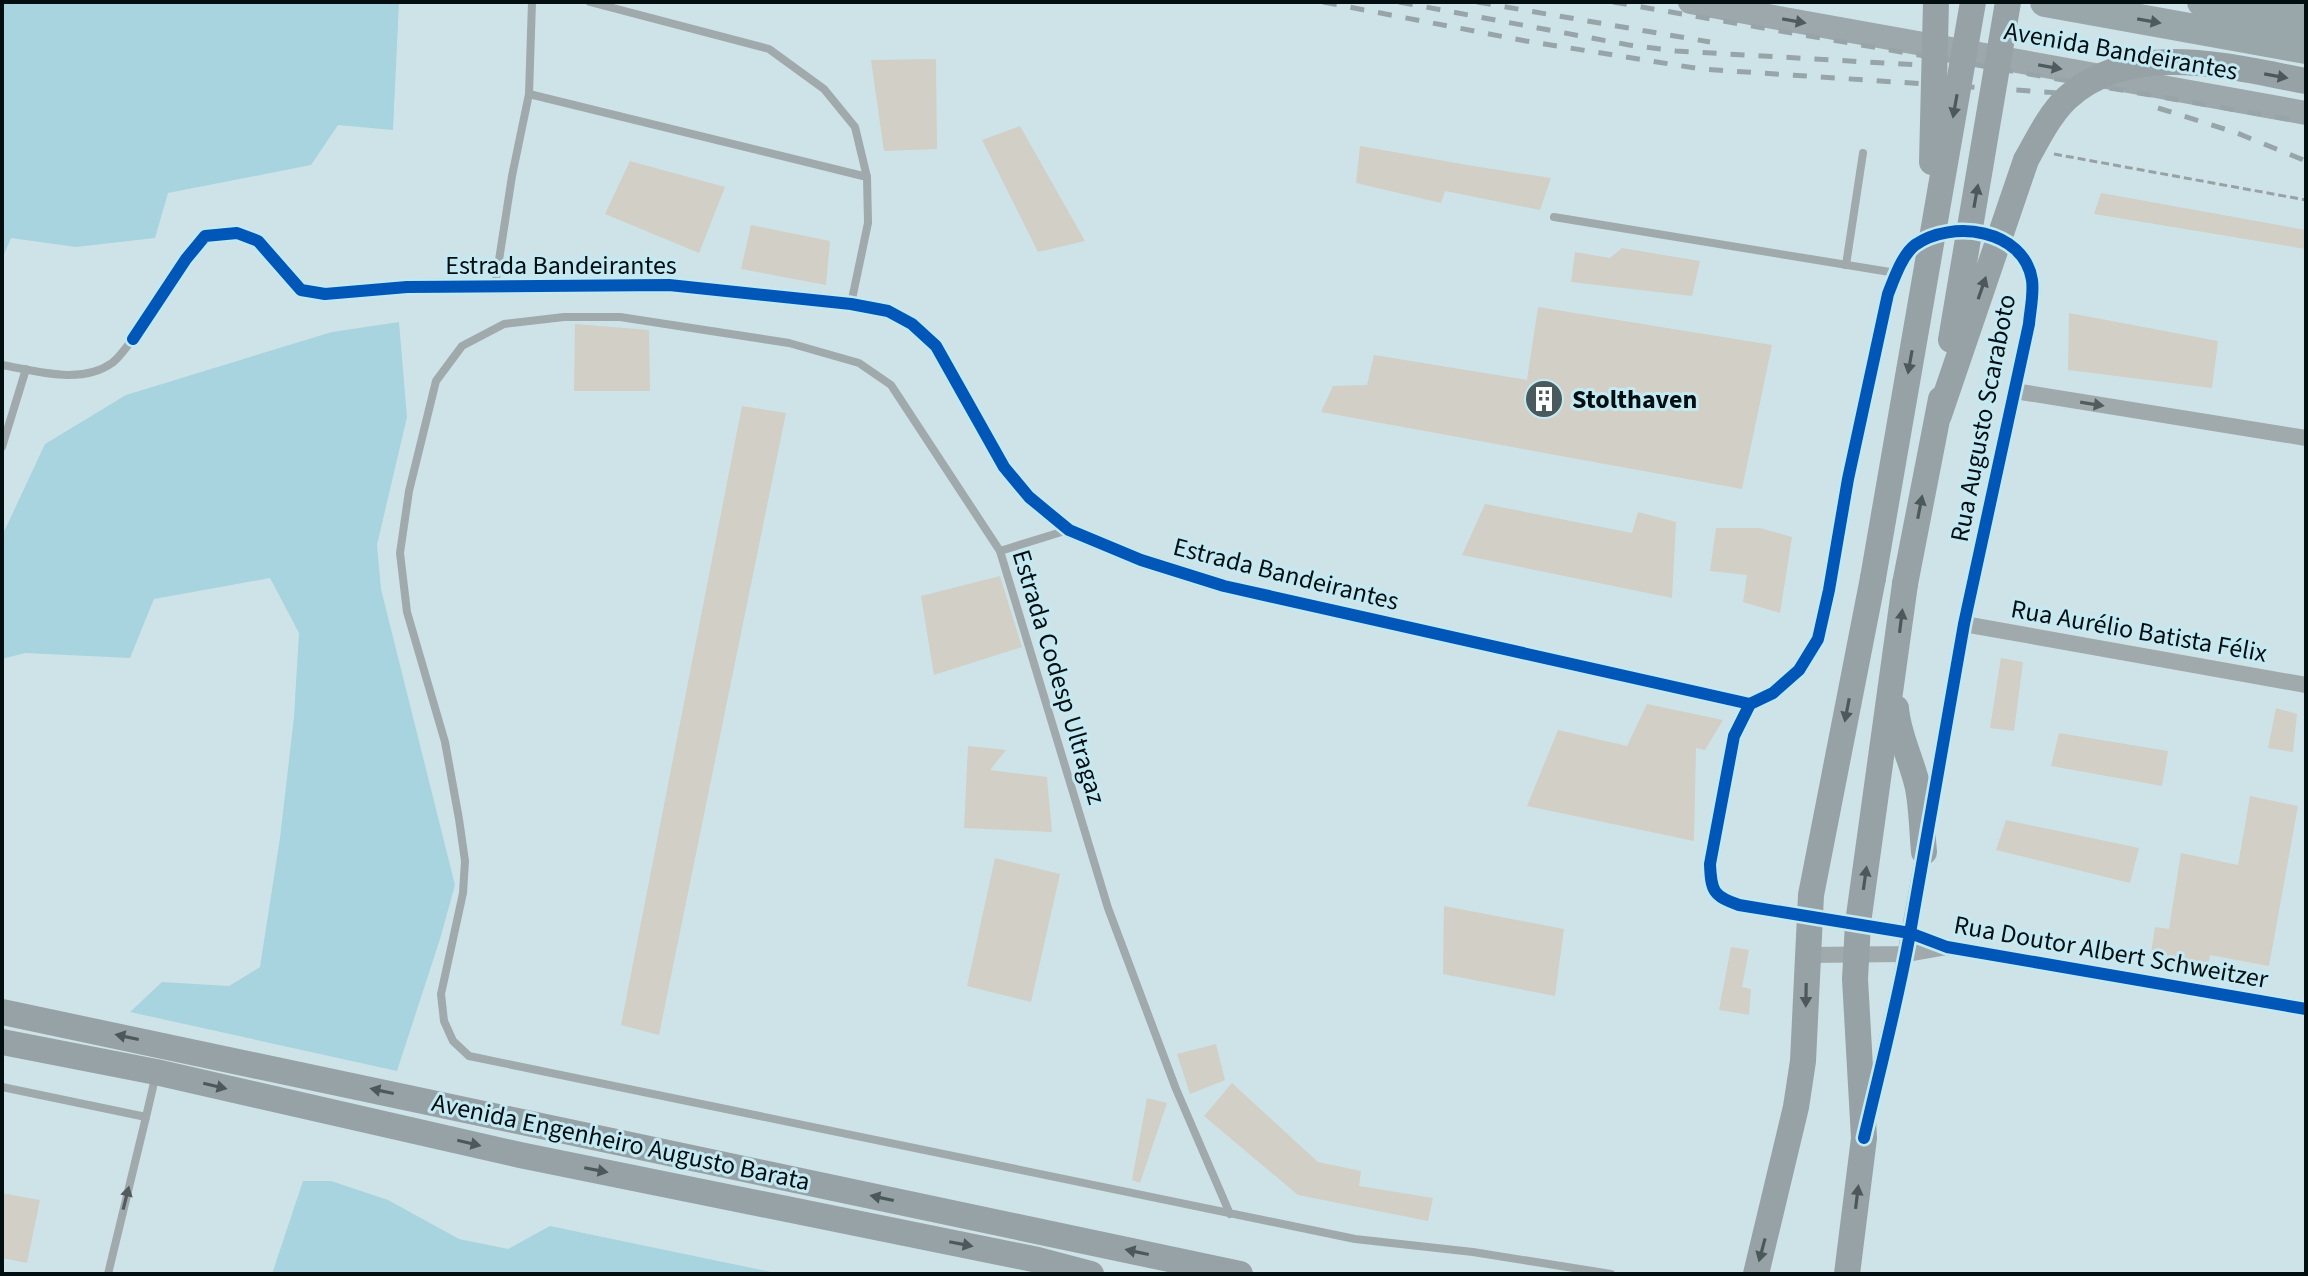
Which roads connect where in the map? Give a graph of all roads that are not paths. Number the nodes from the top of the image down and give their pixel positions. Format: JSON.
{"nodes":[{"id":1,"x":532,"y":2,"type":"edge"},
{"id":2,"x":590,"y":2,"type":"edge"},
{"id":3,"x":1690,"y":2,"type":"edge"},
{"id":4,"x":1936,"y":2,"type":"edge"},
{"id":5,"x":1973,"y":2,"type":"edge"},
{"id":6,"x":2008,"y":2,"type":"edge"},
{"id":7,"x":2045,"y":2,"type":"edge"},
{"id":8,"x":2202,"y":2,"type":"edge"},
{"id":9,"x":2306,"y":20,"type":"edge"},
{"id":10,"x":2306,"y":49,"type":"edge"},
{"id":11,"x":2306,"y":81,"type":"edge"},
{"id":12,"x":529,"y":94,"type":"junction"},
{"id":13,"x":2306,"y":113,"type":"edge"},
{"id":14,"x":1863,"y":153,"type":"dead end"},
{"id":15,"x":867,"y":177,"type":"junction"},
{"id":16,"x":1554,"y":217,"type":"dead end"},
{"id":17,"x":1929,"y":249,"type":"junction"},
{"id":18,"x":1846,"y":265,"type":"junction"},
{"id":19,"x":1896,"y":273,"type":"junction"},
{"id":20,"x":495,"y":286,"type":"junction"},
{"id":21,"x":851,"y":304,"type":"junction"},
{"id":22,"x":133,"y":339,"type":"joint"},
{"id":23,"x":2,"y":365,"type":"edge"},
{"id":24,"x":26,"y":369,"type":"junction"},
{"id":25,"x":2015,"y":391,"type":"junction"},
{"id":26,"x":1939,"y":415,"type":"junction"},
{"id":27,"x":2306,"y":438,"type":"edge"},
{"id":28,"x":2,"y":447,"type":"edge"},
{"id":29,"x":1069,"y":530,"type":"junction"},
{"id":30,"x":1000,"y":551,"type":"junction"},
{"id":31,"x":1964,"y":624,"type":"junction"},
{"id":32,"x":1893,"y":678,"type":"junction"},
{"id":33,"x":2306,"y":685,"type":"edge"},
{"id":34,"x":1750,"y":704,"type":"junction"},
{"id":35,"x":1924,"y":852,"type":"junction"},
{"id":36,"x":1808,"y":917,"type":"junction"},
{"id":37,"x":1858,"y":923,"type":"junction"},
{"id":38,"x":1910,"y":933,"type":"junction"},
{"id":39,"x":1947,"y":947,"type":"junction"},
{"id":40,"x":1906,"y":954,"type":"junction"},
{"id":41,"x":1807,"y":955,"type":"junction"},
{"id":42,"x":1856,"y":956,"type":"junction"},
{"id":43,"x":2306,"y":1009,"type":"edge"},
{"id":44,"x":2,"y":1012,"type":"edge"},
{"id":45,"x":2,"y":1042,"type":"edge"},
{"id":46,"x":156,"y":1072,"type":"junction"},
{"id":47,"x":2,"y":1087,"type":"edge"},
{"id":48,"x":146,"y":1117,"type":"junction"},
{"id":49,"x":1864,"y":1138,"type":"junction"},
{"id":50,"x":1230,"y":1214,"type":"junction"},
{"id":51,"x":108,"y":1274,"type":"edge"},
{"id":52,"x":1091,"y":1274,"type":"edge"},
{"id":53,"x":1240,"y":1274,"type":"edge"},
{"id":54,"x":1611,"y":1274,"type":"edge"},
{"id":55,"x":1756,"y":1274,"type":"edge"},
{"id":56,"x":1847,"y":1274,"type":"edge"}],
"edges":[{"from":1,"to":12,"type":"lane"},
{"from":2,"to":15,"type":"lane"},
{"from":3,"to":13,"type":"main road","name":"Avenida Bandeirantes","one_way":true},
{"from":4,"to":17,"type":"main road","bridge":true},
{"from":5,"to":17,"type":"main road","one_way":true,"bridge":true},
{"from":26,"to":6,"type":"main road","one_way":true,"bridge":true},
{"from":7,"to":10,"type":"highway","one_way":true},
{"from":8,"to":9,"type":"highway"},
{"from":26,"to":11,"type":"main road","one_way":true,"bridge":true},
{"from":12,"to":15,"type":"lane"},
{"from":12,"to":20,"type":"lane"},
{"from":14,"to":18,"type":"lane"},
{"from":15,"to":21,"type":"lane"},
{"from":16,"to":18,"type":"lane"},
{"from":17,"to":36,"type":"main road","one_way":true,"bridge":true},
{"from":18,"to":19,"type":"lane"},
{"from":19,"to":25,"type":"street","name":"Rua Augusto Scaraboto"},
{"from":19,"to":34,"type":"street","name":"Rua Augusto Scaraboto"},
{"from":20,"to":21,"type":"street","name":"Estrada Bandeirantes"},
{"from":20,"to":22,"type":"street","name":"Estrada Bandeirantes"},
{"from":21,"to":29,"type":"street","name":"Estrada Bandeirantes"},
{"from":22,"to":24,"type":"lane"},
{"from":23,"to":24,"type":"lane"},
{"from":24,"to":28,"type":"lane"},
{"from":25,"to":27,"type":"street","one_way":true},
{"from":25,"to":31,"type":"street","name":"Rua Augusto Scaraboto"},
{"from":32,"to":26,"type":"main road","name":"Rua Augusto Scaraboto","one_way":true,"bridge":true},
{"from":29,"to":30,"type":"lane"},
{"from":29,"to":34,"type":"street","name":"Estrada Bandeirantes"},
{"from":30,"to":50,"type":"lane","name":"Estrada Codesp Ultragaz"},
{"from":30,"to":50,"type":"lane","name":"Estrada Codesp Ultragaz"},
{"from":31,"to":33,"type":"street","name":"Rua Aurélio Batista Félix"},
{"from":31,"to":35,"type":"street","name":"Rua Augusto Scaraboto"},
{"from":32,"to":35,"type":"main road"},
{"from":37,"to":32,"type":"main road","name":"Rua Augusto Scaraboto","one_way":true},
{"from":34,"to":36,"type":"street","name":"Rua Doutor Albert Schweitzer"},
{"from":35,"to":38,"type":"street","name":"Rua Augusto Scaraboto"},
{"from":36,"to":37,"type":"street","name":"Rua Doutor Albert Schweitzer"},
{"from":36,"to":41,"type":"main road"},
{"from":37,"to":38,"type":"street","name":"Rua Doutor Albert Schweitzer"},
{"from":37,"to":42,"type":"main road","name":"Rua Augusto Scaraboto"},
{"from":38,"to":39,"type":"street","name":"Rua Doutor Albert Schweitzer"},
{"from":38,"to":40,"type":"street","name":"Rua Augusto Scaraboto"},
{"from":39,"to":40,"type":"street","name":"Rua Doutor Albert Schweitzer"},
{"from":39,"to":43,"type":"street","name":"Rua Doutor Albert Schweitzer"},
{"from":40,"to":42,"type":"street","name":"Rua Doutor Albert Schweitzer"},
{"from":40,"to":49,"type":"street","name":"Rua Augusto Scaraboto"},
{"from":41,"to":42,"type":"street","name":"Rua Doutor Albert Schweitzer"},
{"from":41,"to":55,"type":"main road","one_way":true},
{"from":42,"to":49,"type":"main road","name":"Rua Augusto Scaraboto"},
{"from":53,"to":44,"type":"main road","name":"Avenida Engenheiro Augusto Barata","one_way":true},
{"from":45,"to":46,"type":"main road","name":"Avenida Engenheiro Augusto Barata"},
{"from":46,"to":48,"type":"lane"},
{"from":46,"to":52,"type":"main road","name":"Avenida Engenheiro Augusto Barata","one_way":true},
{"from":47,"to":48,"type":"lane"},
{"from":51,"to":48,"type":"lane","one_way":true},
{"from":56,"to":49,"type":"main road","name":"Rua Augusto Scaraboto","one_way":true},
{"from":50,"to":54,"type":"lane"}]}
